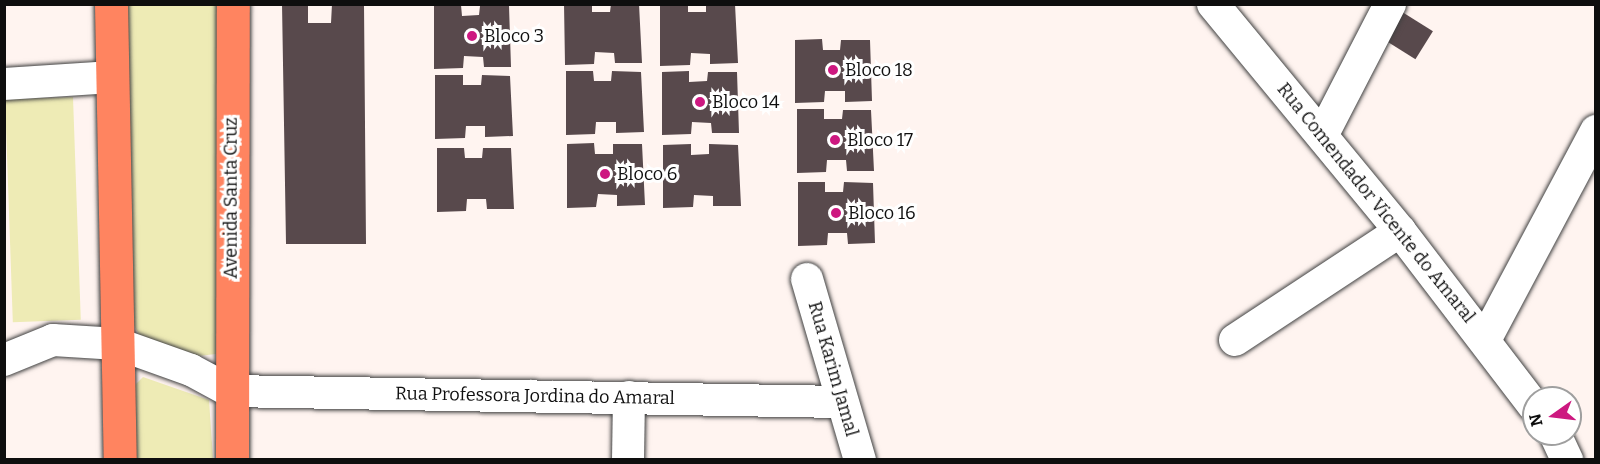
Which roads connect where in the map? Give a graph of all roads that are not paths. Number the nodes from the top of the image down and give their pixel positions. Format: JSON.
{"nodes":[{"id":1,"x":111,"y":4,"type":"edge"},
{"id":2,"x":233,"y":4,"type":"edge"},
{"id":3,"x":1213,"y":4,"type":"edge"},
{"id":4,"x":1390,"y":4,"type":"edge"},
{"id":5,"x":112,"y":76,"type":"junction"},
{"id":6,"x":4,"y":84,"type":"edge"},
{"id":7,"x":1596,"y":131,"type":"edge"},
{"id":8,"x":1323,"y":135,"type":"junction"},
{"id":9,"x":1400,"y":231,"type":"junction"},
{"id":10,"x":807,"y":279,"type":"dead end"},
{"id":11,"x":1235,"y":340,"type":"dead end"},
{"id":12,"x":1485,"y":340,"type":"junction"},
{"id":13,"x":118,"y":344,"type":"junction"},
{"id":14,"x":4,"y":360,"type":"edge"},
{"id":15,"x":1522,"y":390,"type":"edge"},
{"id":16,"x":230,"y":391,"type":"junction"},
{"id":17,"x":629,"y":397,"type":"junction"},
{"id":18,"x":840,"y":402,"type":"junction"},
{"id":19,"x":120,"y":459,"type":"edge"},
{"id":20,"x":232,"y":459,"type":"edge"},
{"id":21,"x":628,"y":459,"type":"edge"},
{"id":22,"x":860,"y":459,"type":"edge"}],
"edges":[{"from":1,"to":5,"type":"main road"},
{"from":2,"to":16,"type":"main road","name":"Avenida Santa Cruz"},
{"from":3,"to":8,"type":"street","name":"Rua Comendador Vicente do Amaral"},
{"from":4,"to":8,"type":"street"},
{"from":5,"to":6,"type":"street"},
{"from":5,"to":13,"type":"main road"},
{"from":7,"to":12,"type":"street"},
{"from":8,"to":9,"type":"street","name":"Rua Comendador Vicente do Amaral"},
{"from":9,"to":11,"type":"street"},
{"from":9,"to":12,"type":"street","name":"Rua Comendador Vicente do Amaral"},
{"from":10,"to":18,"type":"street","name":"Rua Karim Jamal"},
{"from":12,"to":15,"type":"street","name":"Rua Comendador Vicente do Amaral"},
{"from":13,"to":14,"type":"street"},
{"from":13,"to":16,"type":"street"},
{"from":13,"to":19,"type":"main road"},
{"from":16,"to":17,"type":"street","name":"Rua Professora Jordina do Amaral"},
{"from":16,"to":20,"type":"main road","name":"Avenida Santa Cruz"},
{"from":17,"to":18,"type":"street","name":"Rua Professora Jordina do Amaral"},
{"from":17,"to":21,"type":"street"},
{"from":18,"to":22,"type":"street","name":"Rua Karim Jamal"}]}
